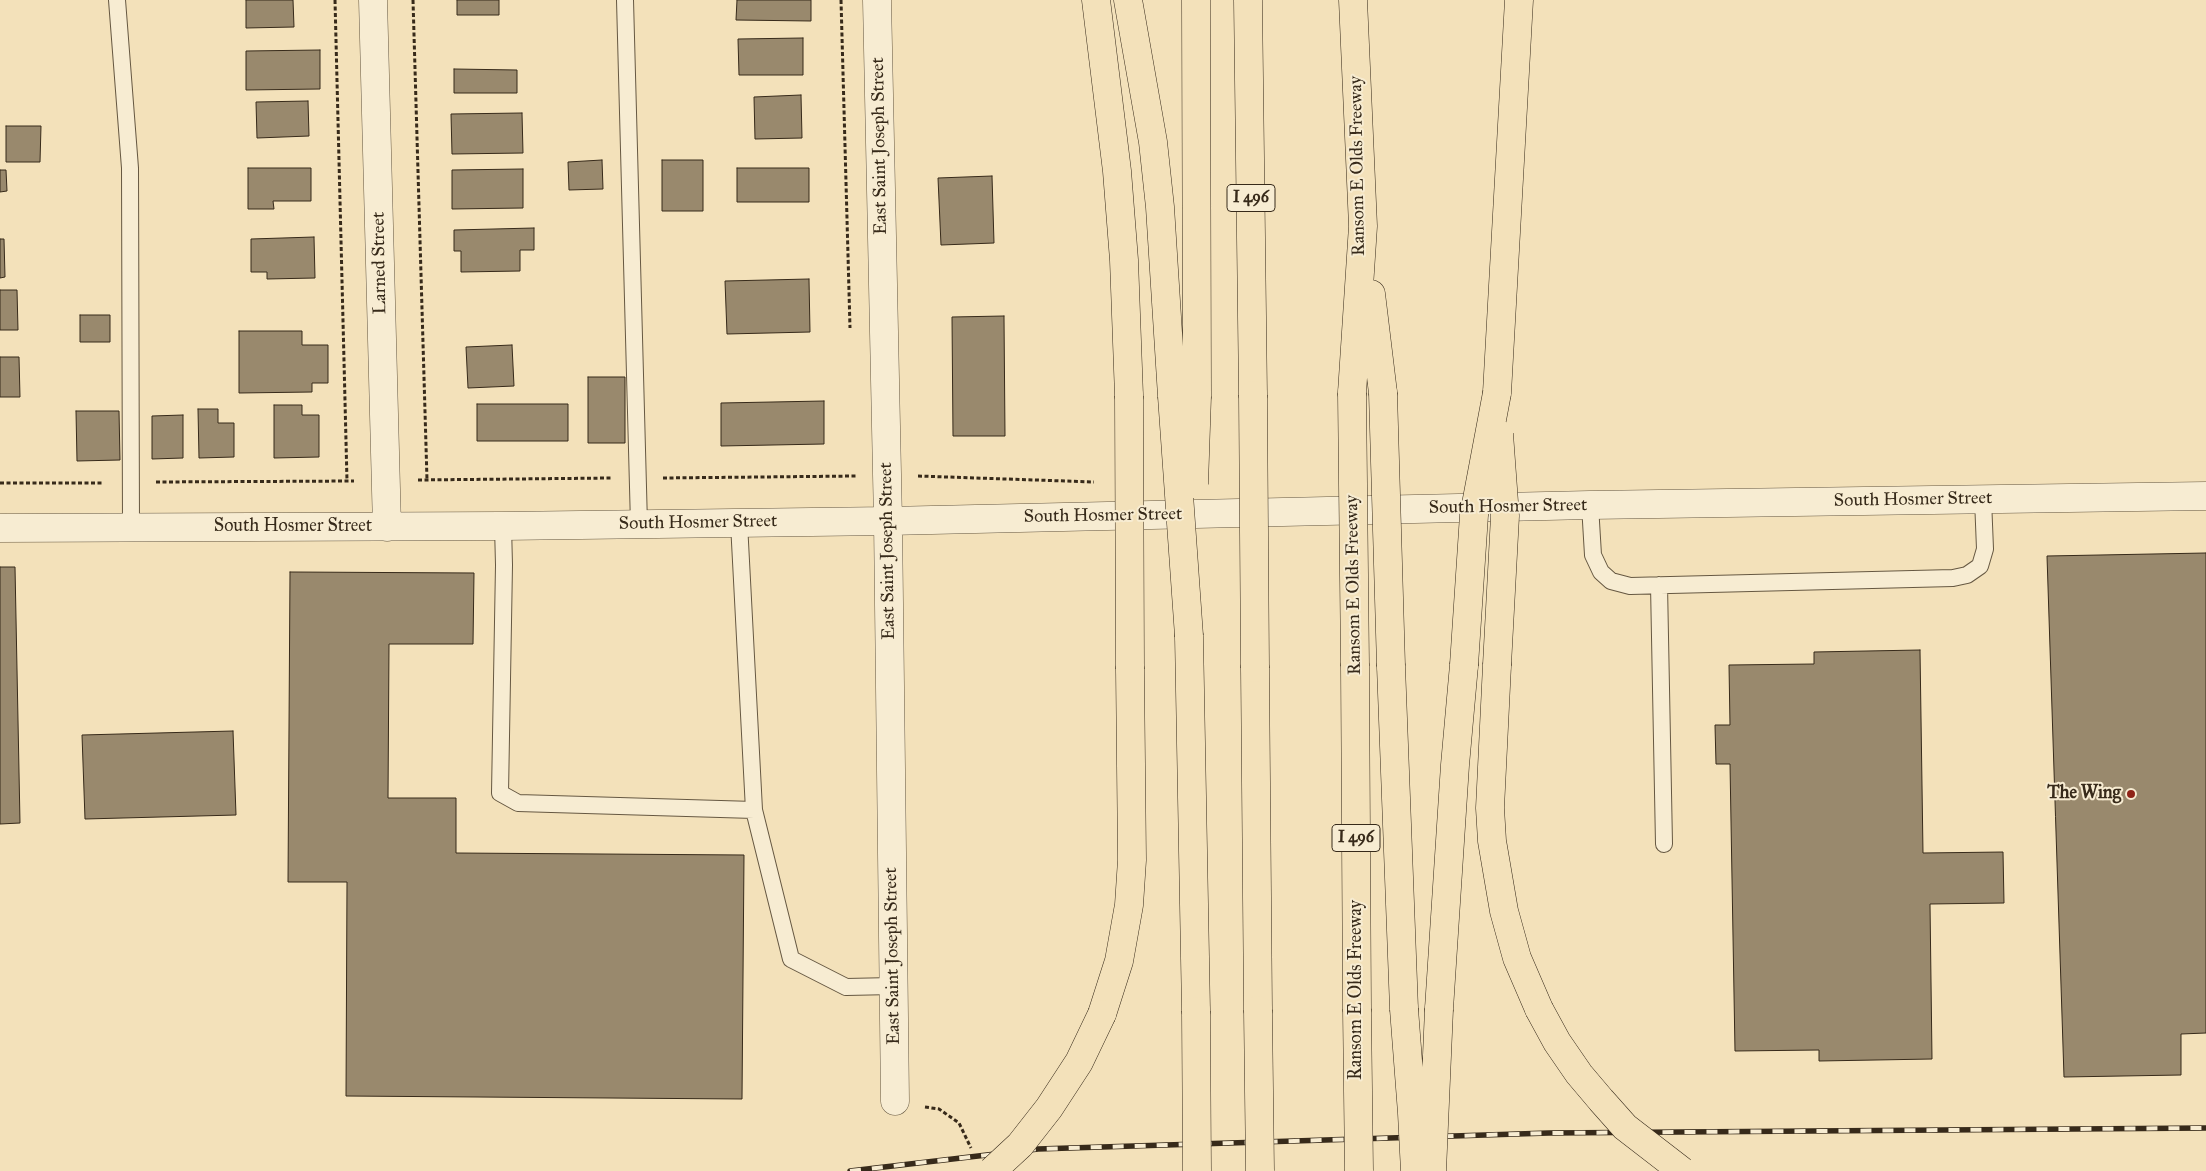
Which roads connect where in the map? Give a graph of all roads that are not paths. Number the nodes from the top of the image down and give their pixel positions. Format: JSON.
{"nodes":[{"id":1,"x":117,"y":0,"type":"edge"},
{"id":2,"x":373,"y":0,"type":"edge"},
{"id":3,"x":625,"y":0,"type":"edge"},
{"id":4,"x":877,"y":0,"type":"edge"},
{"id":5,"x":1096,"y":0,"type":"edge"},
{"id":6,"x":1128,"y":0,"type":"edge"},
{"id":7,"x":1196,"y":0,"type":"edge"},
{"id":8,"x":1248,"y":0,"type":"edge"},
{"id":9,"x":1353,"y":0,"type":"edge"},
{"id":10,"x":1519,"y":0,"type":"edge"},
{"id":11,"x":1363,"y":226,"type":"junction"},
{"id":12,"x":1497,"y":392,"type":"junction"},
{"id":13,"x":1185,"y":396,"type":"junction"},
{"id":14,"x":2206,"y":496,"type":"edge"},
{"id":15,"x":1983,"y":499,"type":"junction"},
{"id":16,"x":1590,"y":505,"type":"junction"},
{"id":17,"x":888,"y":521,"type":"junction"},
{"id":18,"x":739,"y":523,"type":"junction"},
{"id":19,"x":639,"y":524,"type":"junction"},
{"id":20,"x":503,"y":526,"type":"junction"},
{"id":21,"x":387,"y":527,"type":"junction"},
{"id":22,"x":0,"y":528,"type":"edge"},
{"id":23,"x":131,"y":528,"type":"junction"},
{"id":24,"x":1659,"y":585,"type":"junction"},
{"id":25,"x":754,"y":810,"type":"junction"},
{"id":26,"x":1664,"y":844,"type":"dead end"},
{"id":27,"x":893,"y":986,"type":"junction"},
{"id":28,"x":895,"y":1101,"type":"road end"},
{"id":29,"x":983,"y":1164,"type":"edge"},
{"id":30,"x":1197,"y":1171,"type":"edge"},
{"id":31,"x":1260,"y":1171,"type":"edge"},
{"id":32,"x":1359,"y":1171,"type":"edge"},
{"id":33,"x":1414,"y":1171,"type":"edge"},
{"id":34,"x":1432,"y":1171,"type":"edge"},
{"id":35,"x":1682,"y":1171,"type":"edge"}],
"edges":[{"from":1,"to":23,"type":"lane"},
{"from":2,"to":21,"type":"street","name":"Larned Street"},
{"from":3,"to":19,"type":"lane"},
{"from":4,"to":17,"type":"street","name":"East Saint Joseph Street"},
{"from":5,"to":29,"type":"highway","bridge":true},
{"from":6,"to":13,"type":"highway"},
{"from":7,"to":13,"type":"highway"},
{"from":8,"to":31,"type":"highway","number":"I 496","bridge":true},
{"from":9,"to":11,"type":"highway","name":"Ransom E Olds Freeway","number":"I 496"},
{"from":10,"to":12,"type":"highway"},
{"from":11,"to":32,"type":"highway","name":"Ransom E Olds Freeway","number":"I 496","bridge":true},
{"from":11,"to":33,"type":"highway","bridge":true},
{"from":12,"to":34,"type":"highway","bridge":true},
{"from":12,"to":35,"type":"highway","bridge":true},
{"from":13,"to":30,"type":"highway","bridge":true},
{"from":14,"to":15,"type":"street","name":"South Hosmer Street"},
{"from":15,"to":16,"type":"street","name":"South Hosmer Street"},
{"from":15,"to":24,"type":"lane"},
{"from":16,"to":17,"type":"street","name":"South Hosmer Street"},
{"from":16,"to":24,"type":"lane"},
{"from":17,"to":18,"type":"street","name":"South Hosmer Street"},
{"from":17,"to":27,"type":"street","name":"East Saint Joseph Street"},
{"from":18,"to":19,"type":"street","name":"South Hosmer Street"},
{"from":18,"to":25,"type":"lane"},
{"from":19,"to":20,"type":"street","name":"South Hosmer Street"},
{"from":20,"to":21,"type":"street","name":"South Hosmer Street"},
{"from":20,"to":25,"type":"lane"},
{"from":21,"to":23,"type":"street","name":"South Hosmer Street"},
{"from":22,"to":23,"type":"street","name":"South Hosmer Street"},
{"from":24,"to":26,"type":"lane"},
{"from":25,"to":27,"type":"lane"},
{"from":27,"to":28,"type":"street","name":"East Saint Joseph Street"}]}
